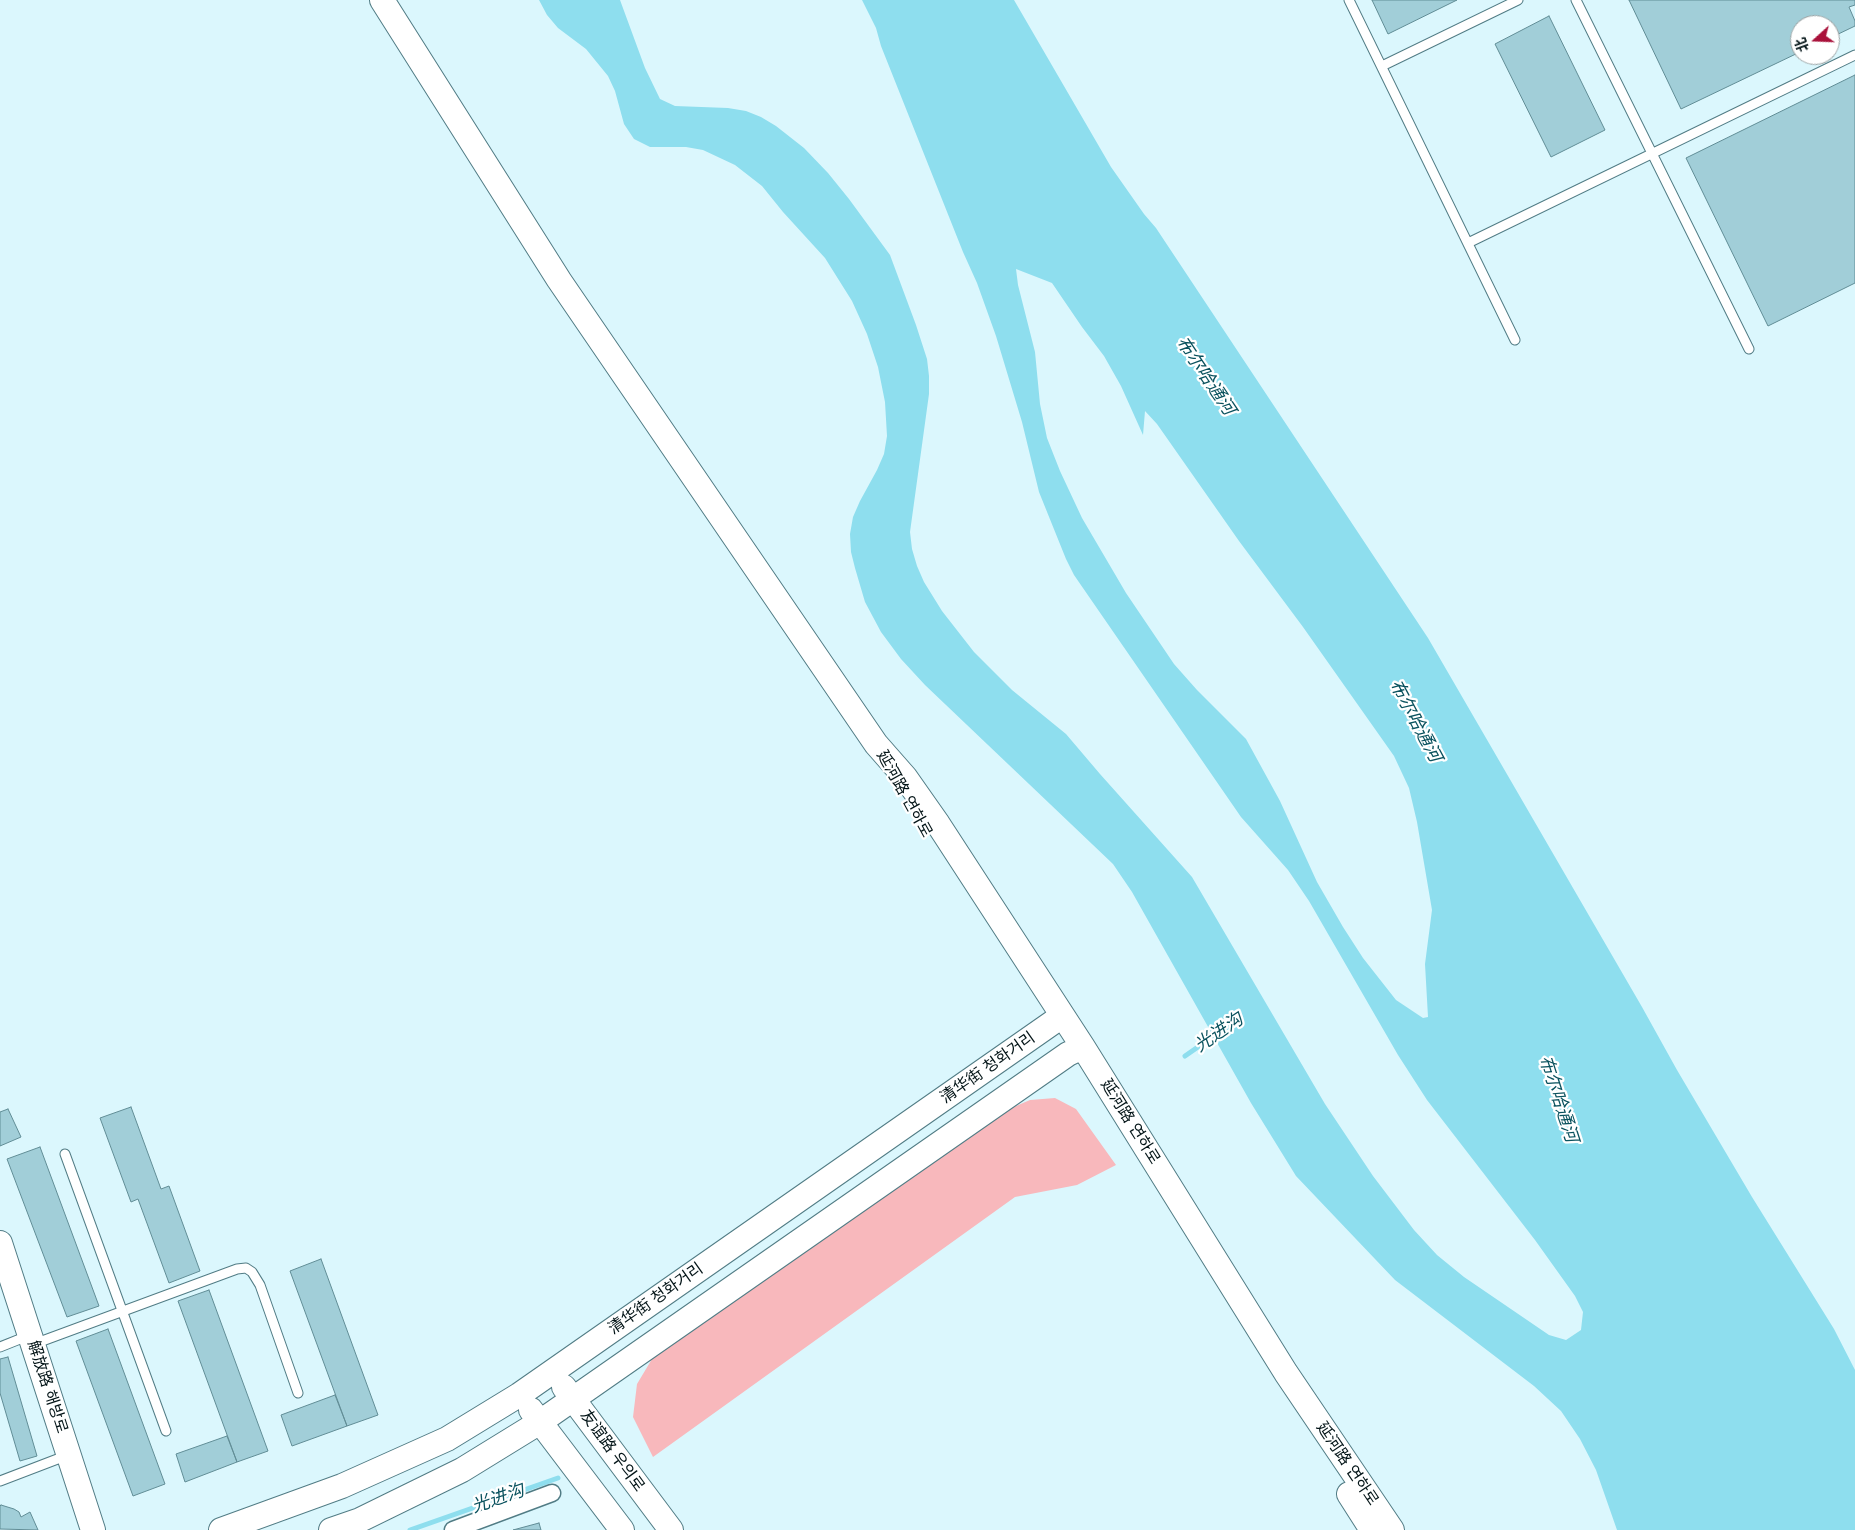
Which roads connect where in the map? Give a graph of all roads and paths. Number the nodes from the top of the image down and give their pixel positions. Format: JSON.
{"nodes":[{"id":1,"x":382,"y":0,"type":"edge"},
{"id":2,"x":1349,"y":0,"type":"edge"},
{"id":3,"x":1518,"y":0,"type":"edge"},
{"id":4,"x":1576,"y":0,"type":"edge"},
{"id":5,"x":1855,"y":55,"type":"edge"},
{"id":6,"x":1382,"y":66,"type":"junction"},
{"id":7,"x":1652,"y":154,"type":"junction"},
{"id":8,"x":1468,"y":243,"type":"junction"},
{"id":9,"x":1515,"y":340,"type":"dead end"},
{"id":10,"x":1749,"y":349,"type":"dead end"},
{"id":11,"x":1055,"y":1021,"type":"junction"},
{"id":12,"x":1075,"y":1050,"type":"junction"},
{"id":13,"x":65,"y":1154,"type":"dead end"},
{"id":14,"x":0,"y":1244,"type":"edge"},
{"id":15,"x":122,"y":1311,"type":"junction"},
{"id":16,"x":32,"y":1340,"type":"junction"},
{"id":17,"x":0,"y":1346,"type":"edge"},
{"id":18,"x":552,"y":1372,"type":"junction"},
{"id":19,"x":298,"y":1393,"type":"dead end"},
{"id":20,"x":519,"y":1395,"type":"junction"},
{"id":21,"x":573,"y":1398,"type":"junction"},
{"id":22,"x":540,"y":1422,"type":"junction"},
{"id":23,"x":166,"y":1431,"type":"dead end"},
{"id":24,"x":69,"y":1454,"type":"junction"},
{"id":25,"x":0,"y":1482,"type":"edge"},
{"id":26,"x":552,"y":1493,"type":"dead end"},
{"id":27,"x":93,"y":1530,"type":"edge"},
{"id":28,"x":221,"y":1530,"type":"edge"},
{"id":29,"x":331,"y":1530,"type":"edge"},
{"id":30,"x":453,"y":1530,"type":"edge"},
{"id":31,"x":622,"y":1530,"type":"edge"},
{"id":32,"x":671,"y":1530,"type":"edge"},
{"id":33,"x":1372,"y":1530,"type":"edge"},
{"id":34,"x":1392,"y":1530,"type":"edge"}],
"edges":[{"from":1,"to":11,"type":"main road","name":"延河路 연하로"},
{"from":2,"to":6,"type":"lane"},
{"from":3,"to":6,"type":"lane"},
{"from":4,"to":7,"type":"lane"},
{"from":5,"to":7,"type":"lane"},
{"from":6,"to":8,"type":"lane"},
{"from":7,"to":8,"type":"lane"},
{"from":7,"to":10,"type":"lane"},
{"from":8,"to":9,"type":"lane"},
{"from":11,"to":12,"type":"main road","name":"延河路 연하로"},
{"from":11,"to":18,"type":"main road","name":"清华街 청화거리"},
{"from":12,"to":21,"type":"main road"},
{"from":12,"to":33,"type":"main road","name":"延河路 연하로"},
{"from":12,"to":34,"type":"main road","name":"延河路 연하로"},
{"from":13,"to":15,"type":"lane"},
{"from":14,"to":16,"type":"main road","name":"解放路 해방로"},
{"from":15,"to":16,"type":"lane"},
{"from":15,"to":19,"type":"lane"},
{"from":15,"to":23,"type":"lane"},
{"from":16,"to":17,"type":"lane"},
{"from":16,"to":24,"type":"main road","name":"解放路 해방로"},
{"from":18,"to":20,"type":"main road","name":"清华街 청화거리"},
{"from":18,"to":21,"type":"main road","name":"友谊路 우의로"},
{"from":20,"to":22,"type":"main road"},
{"from":20,"to":28,"type":"main road","name":"清华街 청화거리"},
{"from":21,"to":22,"type":"main road"},
{"from":21,"to":32,"type":"main road","name":"友谊路 우의로"},
{"from":22,"to":29,"type":"main road"},
{"from":22,"to":31,"type":"main road"},
{"from":24,"to":25,"type":"lane"},
{"from":24,"to":27,"type":"main road","name":"解放路 해방로"},
{"from":26,"to":30,"type":"street"}]}
